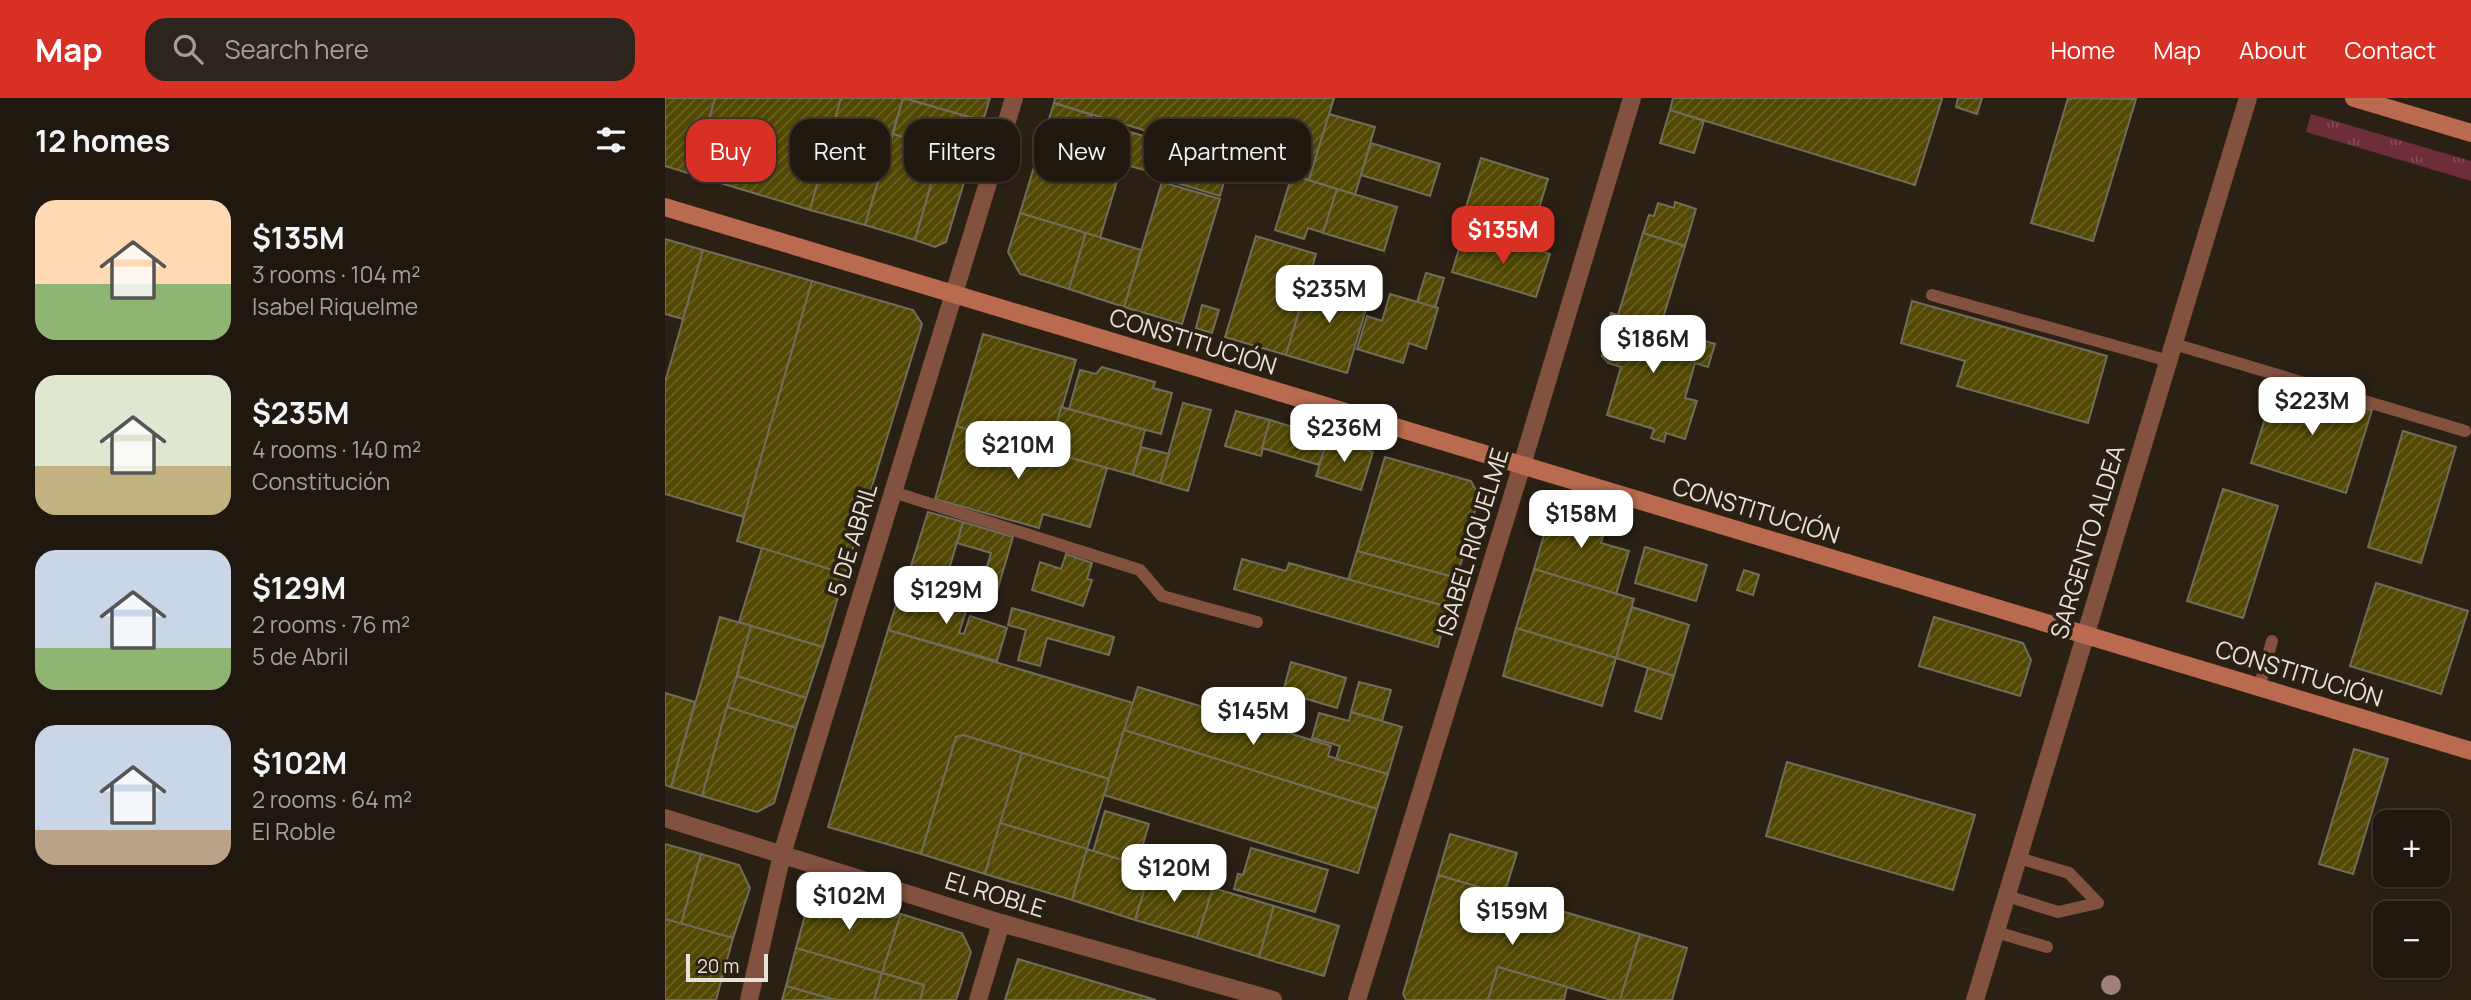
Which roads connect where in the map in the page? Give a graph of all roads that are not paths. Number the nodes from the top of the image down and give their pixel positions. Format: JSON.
{"nodes":[{"id":1,"x":1014,"y":98,"type":"edge"},
{"id":2,"x":1632,"y":98,"type":"edge"},
{"id":3,"x":2248,"y":98,"type":"edge"},
{"id":4,"x":2354,"y":98,"type":"edge"},
{"id":5,"x":2471,"y":133,"type":"edge"},
{"id":6,"x":665,"y":207,"type":"edge"},
{"id":7,"x":953,"y":295,"type":"junction"},
{"id":8,"x":1932,"y":295,"type":"dead end"},
{"id":9,"x":2171,"y":353,"type":"junction"},
{"id":10,"x":2465,"y":431,"type":"dead end"},
{"id":11,"x":1523,"y":465,"type":"junction"},
{"id":12,"x":893,"y":492,"type":"junction"},
{"id":13,"x":1258,"y":622,"type":"dead end"},
{"id":14,"x":2086,"y":636,"type":"junction"},
{"id":15,"x":2272,"y":641,"type":"dead end"},
{"id":16,"x":2259,"y":688,"type":"junction"},
{"id":17,"x":2471,"y":750,"type":"edge"},
{"id":18,"x":665,"y":818,"type":"edge"},
{"id":19,"x":782,"y":854,"type":"junction"},
{"id":20,"x":2019,"y":858,"type":"junction"},
{"id":21,"x":2007,"y":896,"type":"junction"},
{"id":22,"x":1001,"y":923,"type":"junction"},
{"id":23,"x":1996,"y":932,"type":"junction"},
{"id":24,"x":2047,"y":947,"type":"dead end"},
{"id":25,"x":749,"y":1000,"type":"edge"},
{"id":26,"x":978,"y":1000,"type":"edge"},
{"id":27,"x":1273,"y":1000,"type":"edge"},
{"id":28,"x":1357,"y":1000,"type":"edge"},
{"id":29,"x":1975,"y":1000,"type":"edge"}],
"edges":[{"from":1,"to":7,"type":"street","name":"5 DE ABRIL"},
{"from":2,"to":11,"type":"street","name":"ISABEL RIQUELME"},
{"from":3,"to":9,"type":"street","name":"SARGENTO ALDEA"},
{"from":4,"to":5,"type":"main road"},
{"from":6,"to":7,"type":"main road","name":"CONSTITUCIÓN"},
{"from":7,"to":11,"type":"main road","name":"CONSTITUCIÓN"},
{"from":7,"to":12,"type":"street","name":"5 DE ABRIL"},
{"from":8,"to":9,"type":"lane"},
{"from":9,"to":10,"type":"lane"},
{"from":9,"to":14,"type":"street","name":"SARGENTO ALDEA"},
{"from":11,"to":14,"type":"main road","name":"CONSTITUCIÓN"},
{"from":11,"to":28,"type":"street","name":"ISABEL RIQUELME"},
{"from":12,"to":13,"type":"lane"},
{"from":12,"to":19,"type":"street","name":"5 DE ABRIL"},
{"from":14,"to":16,"type":"main road","name":"CONSTITUCIÓN"},
{"from":14,"to":20,"type":"street","name":"SARGENTO ALDEA"},
{"from":15,"to":16,"type":"lane"},
{"from":16,"to":17,"type":"main road","name":"CONSTITUCIÓN"},
{"from":18,"to":19,"type":"street","name":"EL ROBLE"},
{"from":19,"to":22,"type":"street","name":"EL ROBLE"},
{"from":19,"to":25,"type":"street","name":"5 DE ABRIL"},
{"from":20,"to":21,"type":"street","name":"SARGENTO ALDEA"},
{"from":20,"to":21,"type":"lane"},
{"from":21,"to":23,"type":"street","name":"SARGENTO ALDEA"},
{"from":22,"to":26,"type":"street"},
{"from":22,"to":27,"type":"street","name":"EL ROBLE"},
{"from":23,"to":24,"type":"lane"},
{"from":23,"to":29,"type":"street","name":"SARGENTO ALDEA"}]}
